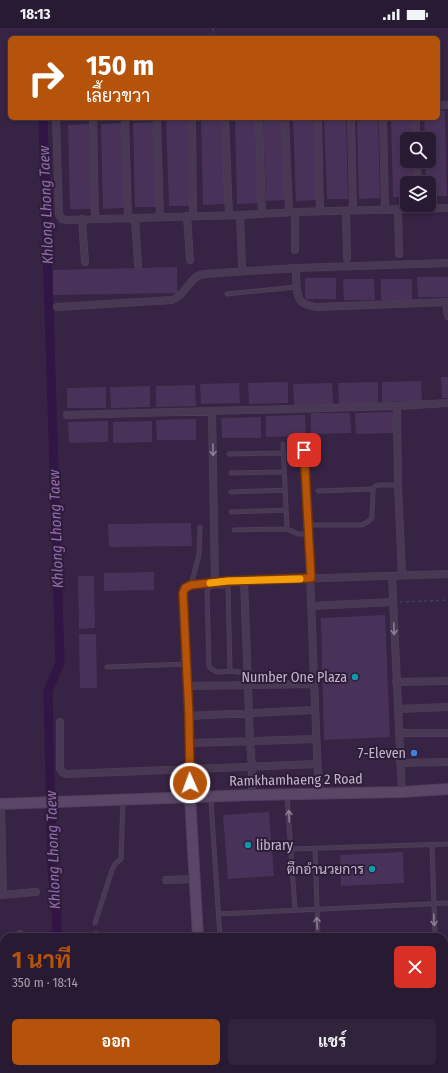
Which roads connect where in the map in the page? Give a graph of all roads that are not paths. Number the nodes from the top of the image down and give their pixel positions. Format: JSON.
{"nodes":[{"id":1,"x":56,"y":120,"type":"edge"},
{"id":2,"x":92,"y":120,"type":"edge"},
{"id":3,"x":125,"y":120,"type":"edge"},
{"id":4,"x":157,"y":120,"type":"edge"},
{"id":5,"x":192,"y":120,"type":"edge"},
{"id":6,"x":225,"y":120,"type":"edge"},
{"id":7,"x":259,"y":120,"type":"edge"},
{"id":8,"x":285,"y":120,"type":"edge"},
{"id":9,"x":318,"y":120,"type":"edge"},
{"id":10,"x":351,"y":120,"type":"edge"},
{"id":11,"x":383,"y":120,"type":"edge"},
{"id":12,"x":416,"y":120,"type":"edge"},
{"id":13,"x":416,"y":132,"type":"edge"},
{"id":14,"x":436,"y":208,"type":"edge"},
{"id":15,"x":448,"y":208,"type":"edge"},
{"id":16,"x":398,"y":209,"type":"joint"},
{"id":17,"x":385,"y":210,"type":"junction"},
{"id":18,"x":320,"y":211,"type":"junction"},
{"id":19,"x":350,"y":211,"type":"junction"},
{"id":20,"x":292,"y":212,"type":"junction"},
{"id":21,"x":262,"y":214,"type":"junction"},
{"id":22,"x":229,"y":215,"type":"junction"},
{"id":23,"x":240,"y":215,"type":"junction"},
{"id":24,"x":190,"y":216,"type":"junction"},
{"id":25,"x":160,"y":217,"type":"junction"},
{"id":26,"x":131,"y":218,"type":"junction"},
{"id":27,"x":82,"y":219,"type":"junction"},
{"id":28,"x":95,"y":219,"type":"junction"},
{"id":29,"x":295,"y":250,"type":"dead end"},
{"id":30,"x":399,"y":254,"type":"dead end"},
{"id":31,"x":347,"y":258,"type":"dead end"},
{"id":32,"x":190,"y":260,"type":"dead end"},
{"id":33,"x":85,"y":262,"type":"dead end"},
{"id":34,"x":448,"y":263,"type":"edge"},
{"id":35,"x":138,"y":265,"type":"dead end"},
{"id":36,"x":242,"y":266,"type":"dead end"},
{"id":37,"x":296,"y":268,"type":"junction"},
{"id":38,"x":297,"y":287,"type":"junction"},
{"id":39,"x":227,"y":294,"type":"dead end"},
{"id":40,"x":447,"y":302,"type":"edge"},
{"id":41,"x":57,"y":307,"type":"dead end"},
{"id":42,"x":448,"y":316,"type":"edge"},
{"id":43,"x":448,"y":403,"type":"edge"},
{"id":44,"x":397,"y":406,"type":"junction"},
{"id":45,"x":212,"y":411,"type":"junction"},
{"id":46,"x":67,"y":415,"type":"dead end"},
{"id":47,"x":283,"y":444,"type":"dead end"},
{"id":48,"x":304,"y":450,"type":"dead end"},
{"id":49,"x":284,"y":453,"type":"junction"},
{"id":50,"x":229,"y":454,"type":"dead end"},
{"id":51,"x":284,"y":472,"type":"junction"},
{"id":52,"x":230,"y":473,"type":"dead end"},
{"id":53,"x":398,"y":485,"type":"junction"},
{"id":54,"x":373,"y":489,"type":"junction"},
{"id":55,"x":285,"y":490,"type":"junction"},
{"id":56,"x":318,"y":491,"type":"dead end"},
{"id":57,"x":231,"y":492,"type":"dead end"},
{"id":58,"x":286,"y":510,"type":"junction"},
{"id":59,"x":231,"y":512,"type":"dead end"},
{"id":60,"x":309,"y":525,"type":"junction"},
{"id":61,"x":200,"y":527,"type":"dead end"},
{"id":62,"x":286,"y":529,"type":"junction"},
{"id":63,"x":234,"y":530,"type":"dead end"},
{"id":64,"x":309,"y":534,"type":"junction"},
{"id":65,"x":448,"y":574,"type":"edge"},
{"id":66,"x":402,"y":575,"type":"junction"},
{"id":67,"x":392,"y":576,"type":"junction"},
{"id":68,"x":311,"y":578,"type":"junction"},
{"id":69,"x":244,"y":580,"type":"junction"},
{"id":70,"x":215,"y":583,"type":"junction"},
{"id":71,"x":228,"y":584,"type":"junction"},
{"id":72,"x":191,"y":585,"type":"junction"},
{"id":73,"x":393,"y":602,"type":"junction"},
{"id":74,"x":311,"y":606,"type":"junction"},
{"id":75,"x":186,"y":664,"type":"junction"},
{"id":76,"x":107,"y":667,"type":"dead end"},
{"id":77,"x":230,"y":671,"type":"junction"},
{"id":78,"x":247,"y":673,"type":"junction"},
{"id":79,"x":448,"y":680,"type":"edge"},
{"id":80,"x":396,"y":682,"type":"junction"},
{"id":81,"x":314,"y":684,"type":"junction"},
{"id":82,"x":248,"y":685,"type":"junction"},
{"id":83,"x":187,"y":686,"type":"junction"},
{"id":84,"x":448,"y":708,"type":"edge"},
{"id":85,"x":398,"y":709,"type":"junction"},
{"id":86,"x":314,"y":710,"type":"junction"},
{"id":87,"x":250,"y":714,"type":"junction"},
{"id":88,"x":189,"y":716,"type":"junction"},
{"id":89,"x":60,"y":722,"type":"dead end"},
{"id":90,"x":399,"y":733,"type":"junction"},
{"id":91,"x":448,"y":733,"type":"edge"},
{"id":92,"x":316,"y":739,"type":"junction"},
{"id":93,"x":250,"y":741,"type":"junction"},
{"id":94,"x":189,"y":743,"type":"junction"},
{"id":95,"x":448,"y":762,"type":"edge"},
{"id":96,"x":400,"y":763,"type":"junction"},
{"id":97,"x":317,"y":764,"type":"junction"},
{"id":98,"x":252,"y":767,"type":"junction"},
{"id":99,"x":189,"y":770,"type":"junction"},
{"id":100,"x":448,"y":789,"type":"edge"},
{"id":101,"x":402,"y":792,"type":"junction"},
{"id":102,"x":287,"y":794,"type":"junction"},
{"id":103,"x":319,"y":794,"type":"junction"},
{"id":104,"x":252,"y":795,"type":"junction"},
{"id":105,"x":190,"y":797,"type":"junction"},
{"id":106,"x":123,"y":799,"type":"junction"},
{"id":107,"x":211,"y":799,"type":"junction"},
{"id":108,"x":0,"y":804,"type":"edge"},
{"id":109,"x":448,"y":844,"type":"edge"},
{"id":110,"x":432,"y":845,"type":"junction"},
{"id":111,"x":314,"y":848,"type":"junction"},
{"id":112,"x":291,"y":849,"type":"junction"},
{"id":113,"x":194,"y":879,"type":"junction"},
{"id":114,"x":166,"y":880,"type":"dead end"},
{"id":115,"x":36,"y":892,"type":"dead end"},
{"id":116,"x":1,"y":895,"type":"edge"},
{"id":117,"x":448,"y":903,"type":"edge"},
{"id":118,"x":434,"y":904,"type":"junction"},
{"id":119,"x":316,"y":909,"type":"junction"},
{"id":120,"x":295,"y":910,"type":"junction"},
{"id":121,"x":219,"y":914,"type":"junction"},
{"id":122,"x":95,"y":923,"type":"dead end"},
{"id":123,"x":198,"y":933,"type":"edge"},
{"id":124,"x":220,"y":933,"type":"edge"},
{"id":125,"x":318,"y":933,"type":"edge"},
{"id":126,"x":435,"y":933,"type":"edge"}],
"edges":[{"from":1,"to":27,"type":"street"},
{"from":2,"to":28,"type":"street"},
{"from":3,"to":26,"type":"street"},
{"from":4,"to":25,"type":"street"},
{"from":5,"to":24,"type":"street"},
{"from":6,"to":22,"type":"street"},
{"from":7,"to":21,"type":"street"},
{"from":8,"to":20,"type":"street"},
{"from":9,"to":18,"type":"street"},
{"from":10,"to":19,"type":"street"},
{"from":11,"to":17,"type":"street"},
{"from":12,"to":13,"type":"street"},
{"from":14,"to":15,"type":"street"},
{"from":16,"to":17,"type":"street"},
{"from":16,"to":30,"type":"street"},
{"from":17,"to":19,"type":"street"},
{"from":18,"to":19,"type":"street"},
{"from":18,"to":20,"type":"street"},
{"from":19,"to":31,"type":"street"},
{"from":20,"to":21,"type":"street"},
{"from":20,"to":29,"type":"street"},
{"from":21,"to":23,"type":"street"},
{"from":22,"to":23,"type":"street"},
{"from":22,"to":24,"type":"street"},
{"from":23,"to":36,"type":"street"},
{"from":24,"to":25,"type":"street"},
{"from":24,"to":32,"type":"street"},
{"from":25,"to":26,"type":"street"},
{"from":26,"to":28,"type":"street"},
{"from":26,"to":35,"type":"street"},
{"from":27,"to":28,"type":"street"},
{"from":27,"to":33,"type":"street"},
{"from":34,"to":37,"type":"street"},
{"from":37,"to":38,"type":"street"},
{"from":37,"to":41,"type":"street"},
{"from":38,"to":39,"type":"lane"},
{"from":38,"to":40,"type":"street"},
{"from":40,"to":42,"type":"street"},
{"from":43,"to":44,"type":"street"},
{"from":44,"to":45,"type":"street"},
{"from":44,"to":53,"type":"street"},
{"from":45,"to":46,"type":"street"},
{"from":45,"to":70,"type":"street","one_way":true},
{"from":47,"to":49,"type":"lane"},
{"from":48,"to":60,"type":"street"},
{"from":49,"to":50,"type":"lane"},
{"from":49,"to":51,"type":"lane"},
{"from":51,"to":52,"type":"lane"},
{"from":51,"to":55,"type":"lane"},
{"from":53,"to":54,"type":"lane"},
{"from":53,"to":66,"type":"street"},
{"from":54,"to":56,"type":"lane"},
{"from":54,"to":60,"type":"lane"},
{"from":55,"to":57,"type":"lane"},
{"from":55,"to":58,"type":"lane"},
{"from":58,"to":59,"type":"lane"},
{"from":58,"to":62,"type":"lane"},
{"from":60,"to":64,"type":"street"},
{"from":61,"to":72,"type":"lane"},
{"from":62,"to":63,"type":"lane"},
{"from":62,"to":64,"type":"lane"},
{"from":64,"to":68,"type":"street"},
{"from":65,"to":66,"type":"street"},
{"from":66,"to":67,"type":"street"},
{"from":67,"to":68,"type":"street"},
{"from":67,"to":73,"type":"street"},
{"from":68,"to":69,"type":"street"},
{"from":68,"to":74,"type":"street"},
{"from":69,"to":71,"type":"street"},
{"from":69,"to":78,"type":"street"},
{"from":70,"to":71,"type":"street"},
{"from":70,"to":72,"type":"street"},
{"from":71,"to":77,"type":"lane"},
{"from":71,"to":77,"type":"lane"},
{"from":72,"to":75,"type":"street"},
{"from":73,"to":74,"type":"street"},
{"from":73,"to":80,"type":"street","one_way":true},
{"from":74,"to":81,"type":"street"},
{"from":75,"to":76,"type":"lane"},
{"from":75,"to":83,"type":"street"},
{"from":77,"to":78,"type":"lane"},
{"from":78,"to":82,"type":"street"},
{"from":79,"to":80,"type":"street"},
{"from":80,"to":85,"type":"street"},
{"from":81,"to":82,"type":"street"},
{"from":81,"to":86,"type":"street"},
{"from":82,"to":83,"type":"street"},
{"from":82,"to":87,"type":"street"},
{"from":83,"to":88,"type":"street"},
{"from":84,"to":85,"type":"street"},
{"from":85,"to":90,"type":"street"},
{"from":86,"to":87,"type":"street"},
{"from":86,"to":92,"type":"street"},
{"from":87,"to":88,"type":"street"},
{"from":87,"to":93,"type":"street"},
{"from":88,"to":94,"type":"street"},
{"from":89,"to":99,"type":"street"},
{"from":90,"to":91,"type":"street"},
{"from":90,"to":96,"type":"street"},
{"from":92,"to":93,"type":"street"},
{"from":92,"to":97,"type":"street"},
{"from":93,"to":94,"type":"street"},
{"from":93,"to":98,"type":"street"},
{"from":94,"to":99,"type":"street"},
{"from":95,"to":96,"type":"street"},
{"from":96,"to":101,"type":"street"},
{"from":97,"to":98,"type":"street"},
{"from":97,"to":103,"type":"street"},
{"from":98,"to":99,"type":"street"},
{"from":98,"to":104,"type":"street"},
{"from":99,"to":105,"type":"street"},
{"from":100,"to":101,"type":"main road","name":"Ramkhamhaeng 2 Road"},
{"from":101,"to":103,"type":"main road","name":"Ramkhamhaeng 2 Road"},
{"from":102,"to":103,"type":"main road","name":"Ramkhamhaeng 2 Road"},
{"from":102,"to":104,"type":"main road","name":"Ramkhamhaeng 2 Road"},
{"from":112,"to":102,"type":"lane","one_way":true},
{"from":104,"to":107,"type":"main road","name":"Ramkhamhaeng 2 Road"},
{"from":105,"to":106,"type":"main road","name":"Ramkhamhaeng 2 Road"},
{"from":105,"to":107,"type":"main road","name":"Ramkhamhaeng 2 Road"},
{"from":105,"to":113,"type":"main road"},
{"from":106,"to":108,"type":"main road","name":"Ramkhamhaeng 2 Road"},
{"from":106,"to":122,"type":"lane"},
{"from":107,"to":121,"type":"lane"},
{"from":108,"to":116,"type":"street"},
{"from":109,"to":110,"type":"lane"},
{"from":110,"to":111,"type":"lane"},
{"from":110,"to":118,"type":"lane"},
{"from":111,"to":112,"type":"lane"},
{"from":111,"to":119,"type":"lane"},
{"from":112,"to":120,"type":"lane"},
{"from":113,"to":114,"type":"street"},
{"from":113,"to":123,"type":"main road"},
{"from":115,"to":116,"type":"street"},
{"from":117,"to":118,"type":"lane"},
{"from":118,"to":119,"type":"lane"},
{"from":118,"to":126,"type":"lane","one_way":true},
{"from":119,"to":120,"type":"lane"},
{"from":125,"to":119,"type":"lane","one_way":true},
{"from":120,"to":121,"type":"lane"},
{"from":121,"to":124,"type":"lane"}]}
